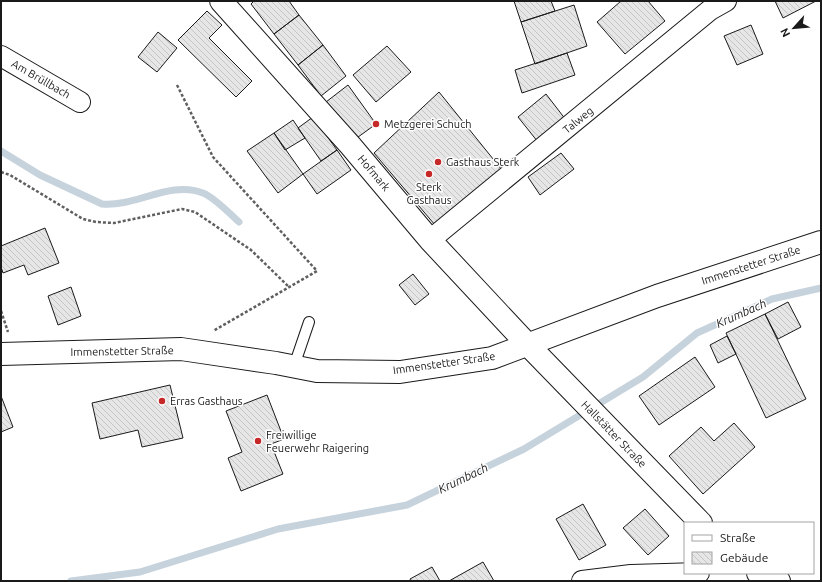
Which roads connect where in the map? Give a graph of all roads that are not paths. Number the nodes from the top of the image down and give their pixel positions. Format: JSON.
{"nodes":[{"id":1,"x":221,"y":1,"type":"edge"},
{"id":2,"x":726,"y":1,"type":"edge"},
{"id":3,"x":1,"y":56,"type":"edge"},
{"id":4,"x":80,"y":102,"type":"dead end"},
{"id":5,"x":430,"y":240,"type":"junction"},
{"id":6,"x":821,"y":242,"type":"edge"},
{"id":7,"x":309,"y":322,"type":"dead end"},
{"id":8,"x":528,"y":345,"type":"junction"},
{"id":9,"x":1,"y":354,"type":"edge"},
{"id":10,"x":294,"y":366,"type":"junction"},
{"id":11,"x":700,"y":522,"type":"edge"},
{"id":12,"x":684,"y":573,"type":"edge"},
{"id":13,"x":759,"y":574,"type":"edge"},
{"id":14,"x":582,"y":581,"type":"edge"},
{"id":15,"x":779,"y":581,"type":"edge"}],
"edges":[{"from":1,"to":5,"type":"main road","name":"Hofmark"},
{"from":2,"to":5,"type":"street","name":"Talweg"},
{"from":3,"to":4,"type":"street","name":"Am Brüllbach"},
{"from":5,"to":8,"type":"main road","name":"Hofmark"},
{"from":6,"to":8,"type":"main road","name":"Immenstetter Straße"},
{"from":7,"to":10,"type":"lane"},
{"from":8,"to":10,"type":"main road","name":"Immenstetter Straße"},
{"from":8,"to":11,"type":"main road","name":"Hallstätter Straße"},
{"from":9,"to":10,"type":"main road","name":"Immenstetter Straße"},
{"from":12,"to":14,"type":"street"},
{"from":13,"to":15,"type":"main road"}]}
